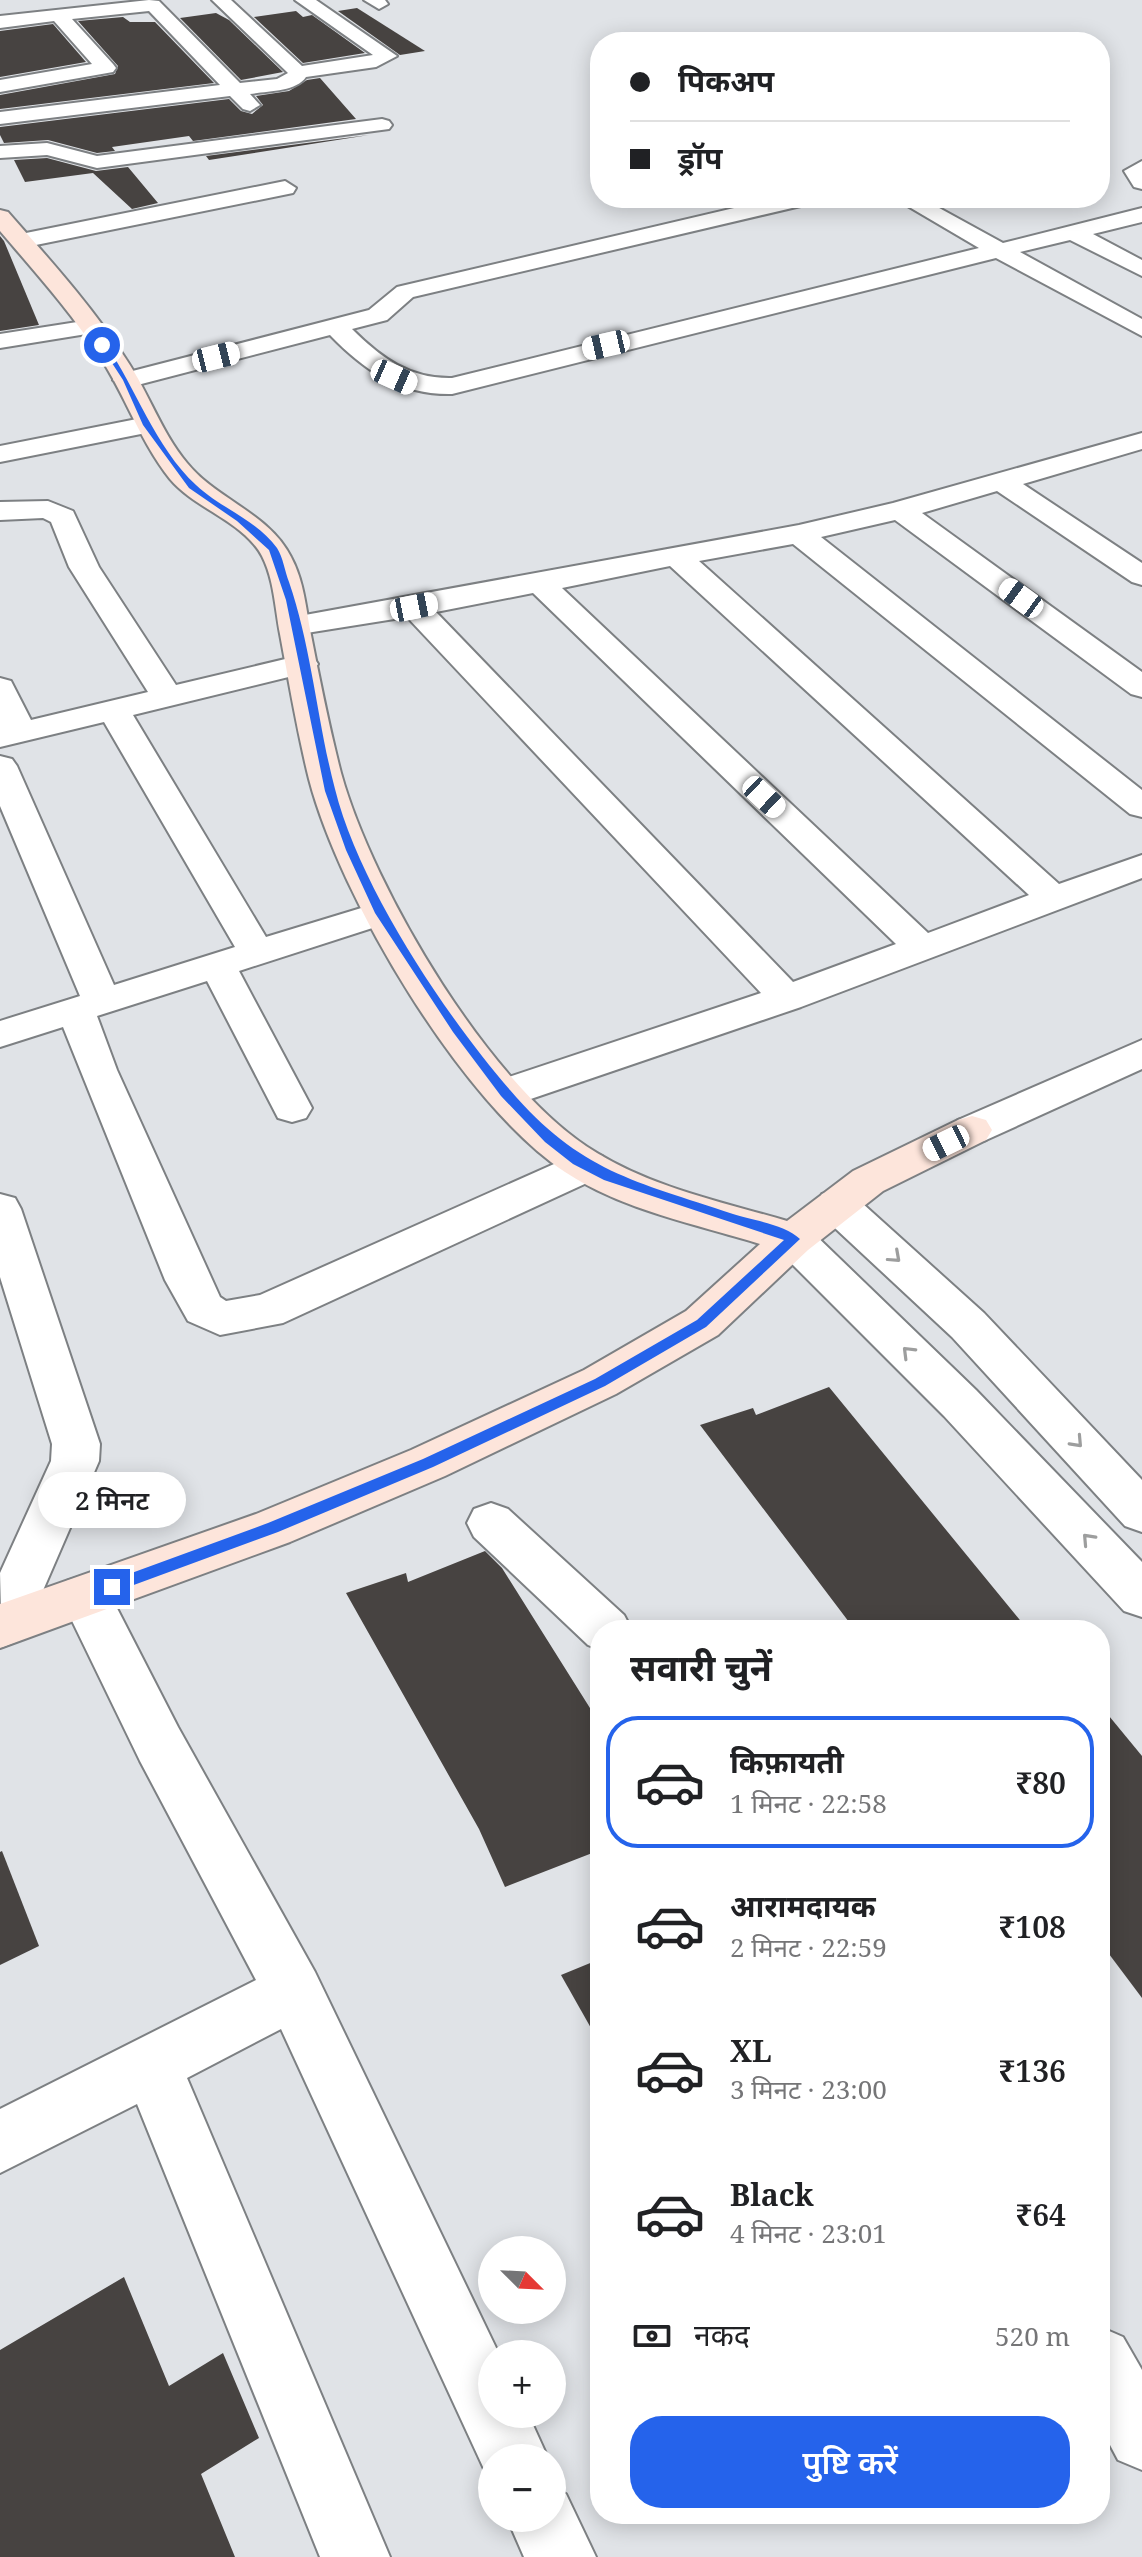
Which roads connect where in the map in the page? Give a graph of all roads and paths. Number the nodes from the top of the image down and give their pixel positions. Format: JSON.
{"nodes":[{"id":1,"x":25,"y":0,"type":"edge"},
{"id":2,"x":221,"y":0,"type":"edge"},
{"id":3,"x":304,"y":0,"type":"edge"},
{"id":4,"x":196,"y":2,"type":"edge"},
{"id":5,"x":0,"y":3,"type":"edge"},
{"id":6,"x":94,"y":5,"type":"edge"},
{"id":7,"x":155,"y":6,"type":"junction"},
{"id":8,"x":58,"y":15,"type":"junction"},
{"id":9,"x":0,"y":22,"type":"edge"},
{"id":10,"x":298,"y":72,"type":"junction"},
{"id":11,"x":0,"y":86,"type":"edge"},
{"id":12,"x":234,"y":90,"type":"junction"},
{"id":13,"x":0,"y":118,"type":"edge"},
{"id":14,"x":382,"y":125,"type":"dead end"},
{"id":15,"x":284,"y":137,"type":"junction"},
{"id":16,"x":0,"y":152,"type":"edge"},
{"id":17,"x":1142,"y":167,"type":"edge"},
{"id":18,"x":1142,"y":182,"type":"edge"},
{"id":19,"x":285,"y":188,"type":"dead end"},
{"id":20,"x":762,"y":208,"type":"edge"},
{"id":21,"x":923,"y":208,"type":"edge"},
{"id":22,"x":1142,"y":215,"type":"edge"},
{"id":23,"x":0,"y":217,"type":"edge"},
{"id":24,"x":1071,"y":231,"type":"junction"},
{"id":25,"x":21,"y":241,"type":"junction"},
{"id":26,"x":997,"y":250,"type":"junction"},
{"id":27,"x":1142,"y":269,"type":"edge"},
{"id":28,"x":90,"y":327,"type":"junction"},
{"id":29,"x":336,"y":327,"type":"junction"},
{"id":30,"x":1142,"y":329,"type":"edge"},
{"id":31,"x":0,"y":341,"type":"edge"},
{"id":32,"x":126,"y":380,"type":"junction"},
{"id":33,"x":147,"y":425,"type":"junction"},
{"id":34,"x":1142,"y":441,"type":"edge"},
{"id":35,"x":0,"y":454,"type":"edge"},
{"id":36,"x":1002,"y":482,"type":"junction"},
{"id":37,"x":900,"y":510,"type":"junction"},
{"id":38,"x":0,"y":511,"type":"edge"},
{"id":39,"x":799,"y":534,"type":"junction"},
{"id":40,"x":676,"y":556,"type":"junction"},
{"id":41,"x":1142,"y":576,"type":"edge"},
{"id":42,"x":540,"y":583,"type":"junction"},
{"id":43,"x":414,"y":607,"type":"junction"},
{"id":44,"x":294,"y":626,"type":"junction"},
{"id":45,"x":302,"y":664,"type":"junction"},
{"id":46,"x":1142,"y":687,"type":"edge"},
{"id":47,"x":0,"y":688,"type":"edge"},
{"id":48,"x":169,"y":699,"type":"junction"},
{"id":49,"x":115,"y":712,"type":"junction"},
{"id":50,"x":10,"y":735,"type":"edge"},
{"id":51,"x":0,"y":766,"type":"edge"},
{"id":52,"x":1142,"y":807,"type":"edge"},
{"id":53,"x":1142,"y":866,"type":"edge"},
{"id":54,"x":1055,"y":900,"type":"junction"},
{"id":55,"x":381,"y":913,"type":"junction"},
{"id":56,"x":921,"y":947,"type":"junction"},
{"id":57,"x":257,"y":953,"type":"junction"},
{"id":58,"x":218,"y":966,"type":"junction"},
{"id":59,"x":787,"y":998,"type":"junction"},
{"id":60,"x":89,"y":1006,"type":"junction"},
{"id":61,"x":0,"y":1034,"type":"edge"},
{"id":62,"x":1142,"y":1053,"type":"edge"},
{"id":63,"x":505,"y":1093,"type":"junction"},
{"id":64,"x":292,"y":1108,"type":"dead end"},
{"id":65,"x":587,"y":1166,"type":"junction"},
{"id":66,"x":852,"y":1193,"type":"junction"},
{"id":67,"x":0,"y":1209,"type":"edge"},
{"id":68,"x":793,"y":1239,"type":"junction"},
{"id":69,"x":1142,"y":1512,"type":"edge"},
{"id":70,"x":491,"y":1523,"type":"dead end"},
{"id":71,"x":85,"y":1596,"type":"junction"},
{"id":72,"x":1142,"y":1596,"type":"edge"},
{"id":73,"x":595,"y":1620,"type":"edge"},
{"id":74,"x":1,"y":1625,"type":"edge"},
{"id":75,"x":294,"y":1992,"type":"junction"},
{"id":76,"x":151,"y":2064,"type":"junction"},
{"id":77,"x":0,"y":2142,"type":"edge"},
{"id":78,"x":1110,"y":2378,"type":"edge"},
{"id":79,"x":478,"y":2381,"type":"edge"},
{"id":80,"x":1142,"y":2436,"type":"edge"},
{"id":81,"x":549,"y":2532,"type":"edge"},
{"id":82,"x":355,"y":2557,"type":"edge"},
{"id":83,"x":561,"y":2557,"type":"edge"}],
"edges":[{"from":1,"to":5,"type":"street"},
{"from":2,"to":10,"type":"street"},
{"from":3,"to":10,"type":"street"},
{"from":4,"to":7,"type":"street"},
{"from":6,"to":7,"type":"street"},
{"from":6,"to":8,"type":"street"},
{"from":7,"to":12,"type":"street"},
{"from":8,"to":9,"type":"street"},
{"from":8,"to":11,"type":"street"},
{"from":10,"to":12,"type":"street"},
{"from":12,"to":13,"type":"street"},
{"from":12,"to":15,"type":"street"},
{"from":14,"to":15,"type":"street"},
{"from":15,"to":16,"type":"street"},
{"from":17,"to":18,"type":"street"},
{"from":19,"to":25,"type":"street"},
{"from":20,"to":29,"type":"street"},
{"from":21,"to":26,"type":"street"},
{"from":22,"to":24,"type":"street"},
{"from":23,"to":25,"type":"street"},
{"from":24,"to":26,"type":"street"},
{"from":24,"to":27,"type":"street"},
{"from":25,"to":28,"type":"street"},
{"from":26,"to":29,"type":"street"},
{"from":26,"to":30,"type":"street"},
{"from":28,"to":31,"type":"street"},
{"from":28,"to":32,"type":"street"},
{"from":29,"to":32,"type":"street"},
{"from":32,"to":33,"type":"street"},
{"from":33,"to":35,"type":"street"},
{"from":33,"to":44,"type":"street"},
{"from":34,"to":36,"type":"street"},
{"from":36,"to":37,"type":"street"},
{"from":36,"to":41,"type":"street"},
{"from":37,"to":39,"type":"street"},
{"from":37,"to":46,"type":"street"},
{"from":38,"to":48,"type":"street"},
{"from":39,"to":40,"type":"street"},
{"from":39,"to":52,"type":"street"},
{"from":40,"to":42,"type":"street"},
{"from":40,"to":54,"type":"street"},
{"from":42,"to":43,"type":"street"},
{"from":42,"to":56,"type":"street"},
{"from":43,"to":44,"type":"street"},
{"from":43,"to":59,"type":"street"},
{"from":44,"to":45,"type":"street"},
{"from":45,"to":48,"type":"street"},
{"from":45,"to":55,"type":"street"},
{"from":47,"to":50,"type":"street"},
{"from":48,"to":49,"type":"street"},
{"from":49,"to":50,"type":"street"},
{"from":49,"to":57,"type":"street"},
{"from":51,"to":60,"type":"street"},
{"from":53,"to":54,"type":"street"},
{"from":54,"to":56,"type":"street"},
{"from":55,"to":57,"type":"street"},
{"from":55,"to":63,"type":"street"},
{"from":56,"to":59,"type":"street"},
{"from":57,"to":58,"type":"street"},
{"from":58,"to":60,"type":"street"},
{"from":58,"to":64,"type":"street"},
{"from":59,"to":63,"type":"street"},
{"from":60,"to":61,"type":"street"},
{"from":60,"to":65,"type":"street"},
{"from":62,"to":66,"type":"street"},
{"from":63,"to":65,"type":"street"},
{"from":65,"to":68,"type":"street"},
{"from":66,"to":68,"type":"street"},
{"from":66,"to":69,"type":"street","one_way":true},
{"from":67,"to":74,"type":"street"},
{"from":68,"to":71,"type":"street"},
{"from":72,"to":68,"type":"street","one_way":true},
{"from":70,"to":73,"type":"street"},
{"from":71,"to":74,"type":"street"},
{"from":71,"to":75,"type":"street"},
{"from":75,"to":76,"type":"street"},
{"from":75,"to":79,"type":"street"},
{"from":76,"to":77,"type":"street"},
{"from":76,"to":82,"type":"street"},
{"from":78,"to":80,"type":"street"},
{"from":81,"to":83,"type":"street"}]}
